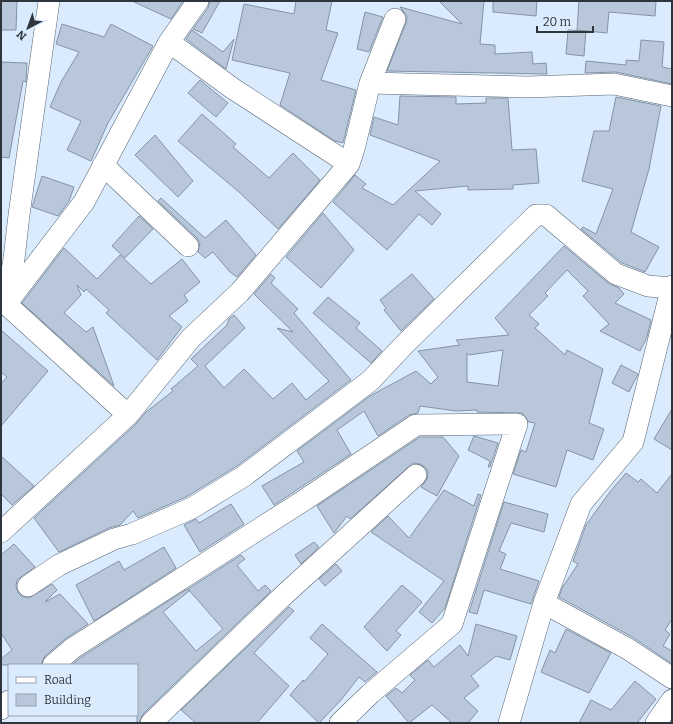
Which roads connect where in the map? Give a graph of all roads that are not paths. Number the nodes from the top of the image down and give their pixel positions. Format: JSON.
{"nodes":[{"id":1,"x":49,"y":1,"type":"edge"},
{"id":2,"x":198,"y":1,"type":"edge"},
{"id":3,"x":395,"y":20,"type":"dead end"},
{"id":4,"x":170,"y":42,"type":"junction"},
{"id":5,"x":370,"y":83,"type":"junction"},
{"id":6,"x":672,"y":96,"type":"edge"},
{"id":7,"x":349,"y":164,"type":"junction"},
{"id":8,"x":103,"y":165,"type":"junction"},
{"id":9,"x":188,"y":246,"type":"dead end"},
{"id":10,"x":8,"y":257,"type":"edge"},
{"id":11,"x":672,"y":287,"type":"edge"},
{"id":12,"x":3,"y":308,"type":"edge"},
{"id":13,"x":128,"y":415,"type":"junction"},
{"id":14,"x":416,"y":475,"type":"dead end"},
{"id":15,"x":1,"y":532,"type":"edge"},
{"id":16,"x":28,"y":586,"type":"dead end"},
{"id":17,"x":544,"y":603,"type":"junction"},
{"id":18,"x":54,"y":664,"type":"edge"},
{"id":19,"x":672,"y":678,"type":"edge"},
{"id":20,"x":672,"y":700,"type":"edge"},
{"id":21,"x":151,"y":723,"type":"edge"},
{"id":22,"x":340,"y":723,"type":"edge"},
{"id":23,"x":509,"y":723,"type":"edge"},
{"id":24,"x":656,"y":723,"type":"edge"}],
"edges":[{"from":1,"to":10,"type":"street"},
{"from":2,"to":4,"type":"street"},
{"from":3,"to":5,"type":"street"},
{"from":4,"to":7,"type":"street"},
{"from":4,"to":8,"type":"street"},
{"from":5,"to":6,"type":"street"},
{"from":5,"to":7,"type":"street"},
{"from":7,"to":13,"type":"street"},
{"from":8,"to":9,"type":"street"},
{"from":8,"to":12,"type":"street"},
{"from":10,"to":12,"type":"street"},
{"from":11,"to":16,"type":"street"},
{"from":11,"to":17,"type":"street"},
{"from":12,"to":13,"type":"street"},
{"from":13,"to":15,"type":"street"},
{"from":14,"to":21,"type":"street"},
{"from":17,"to":19,"type":"street"},
{"from":17,"to":23,"type":"street"},
{"from":18,"to":22,"type":"street"},
{"from":20,"to":24,"type":"street"}]}
